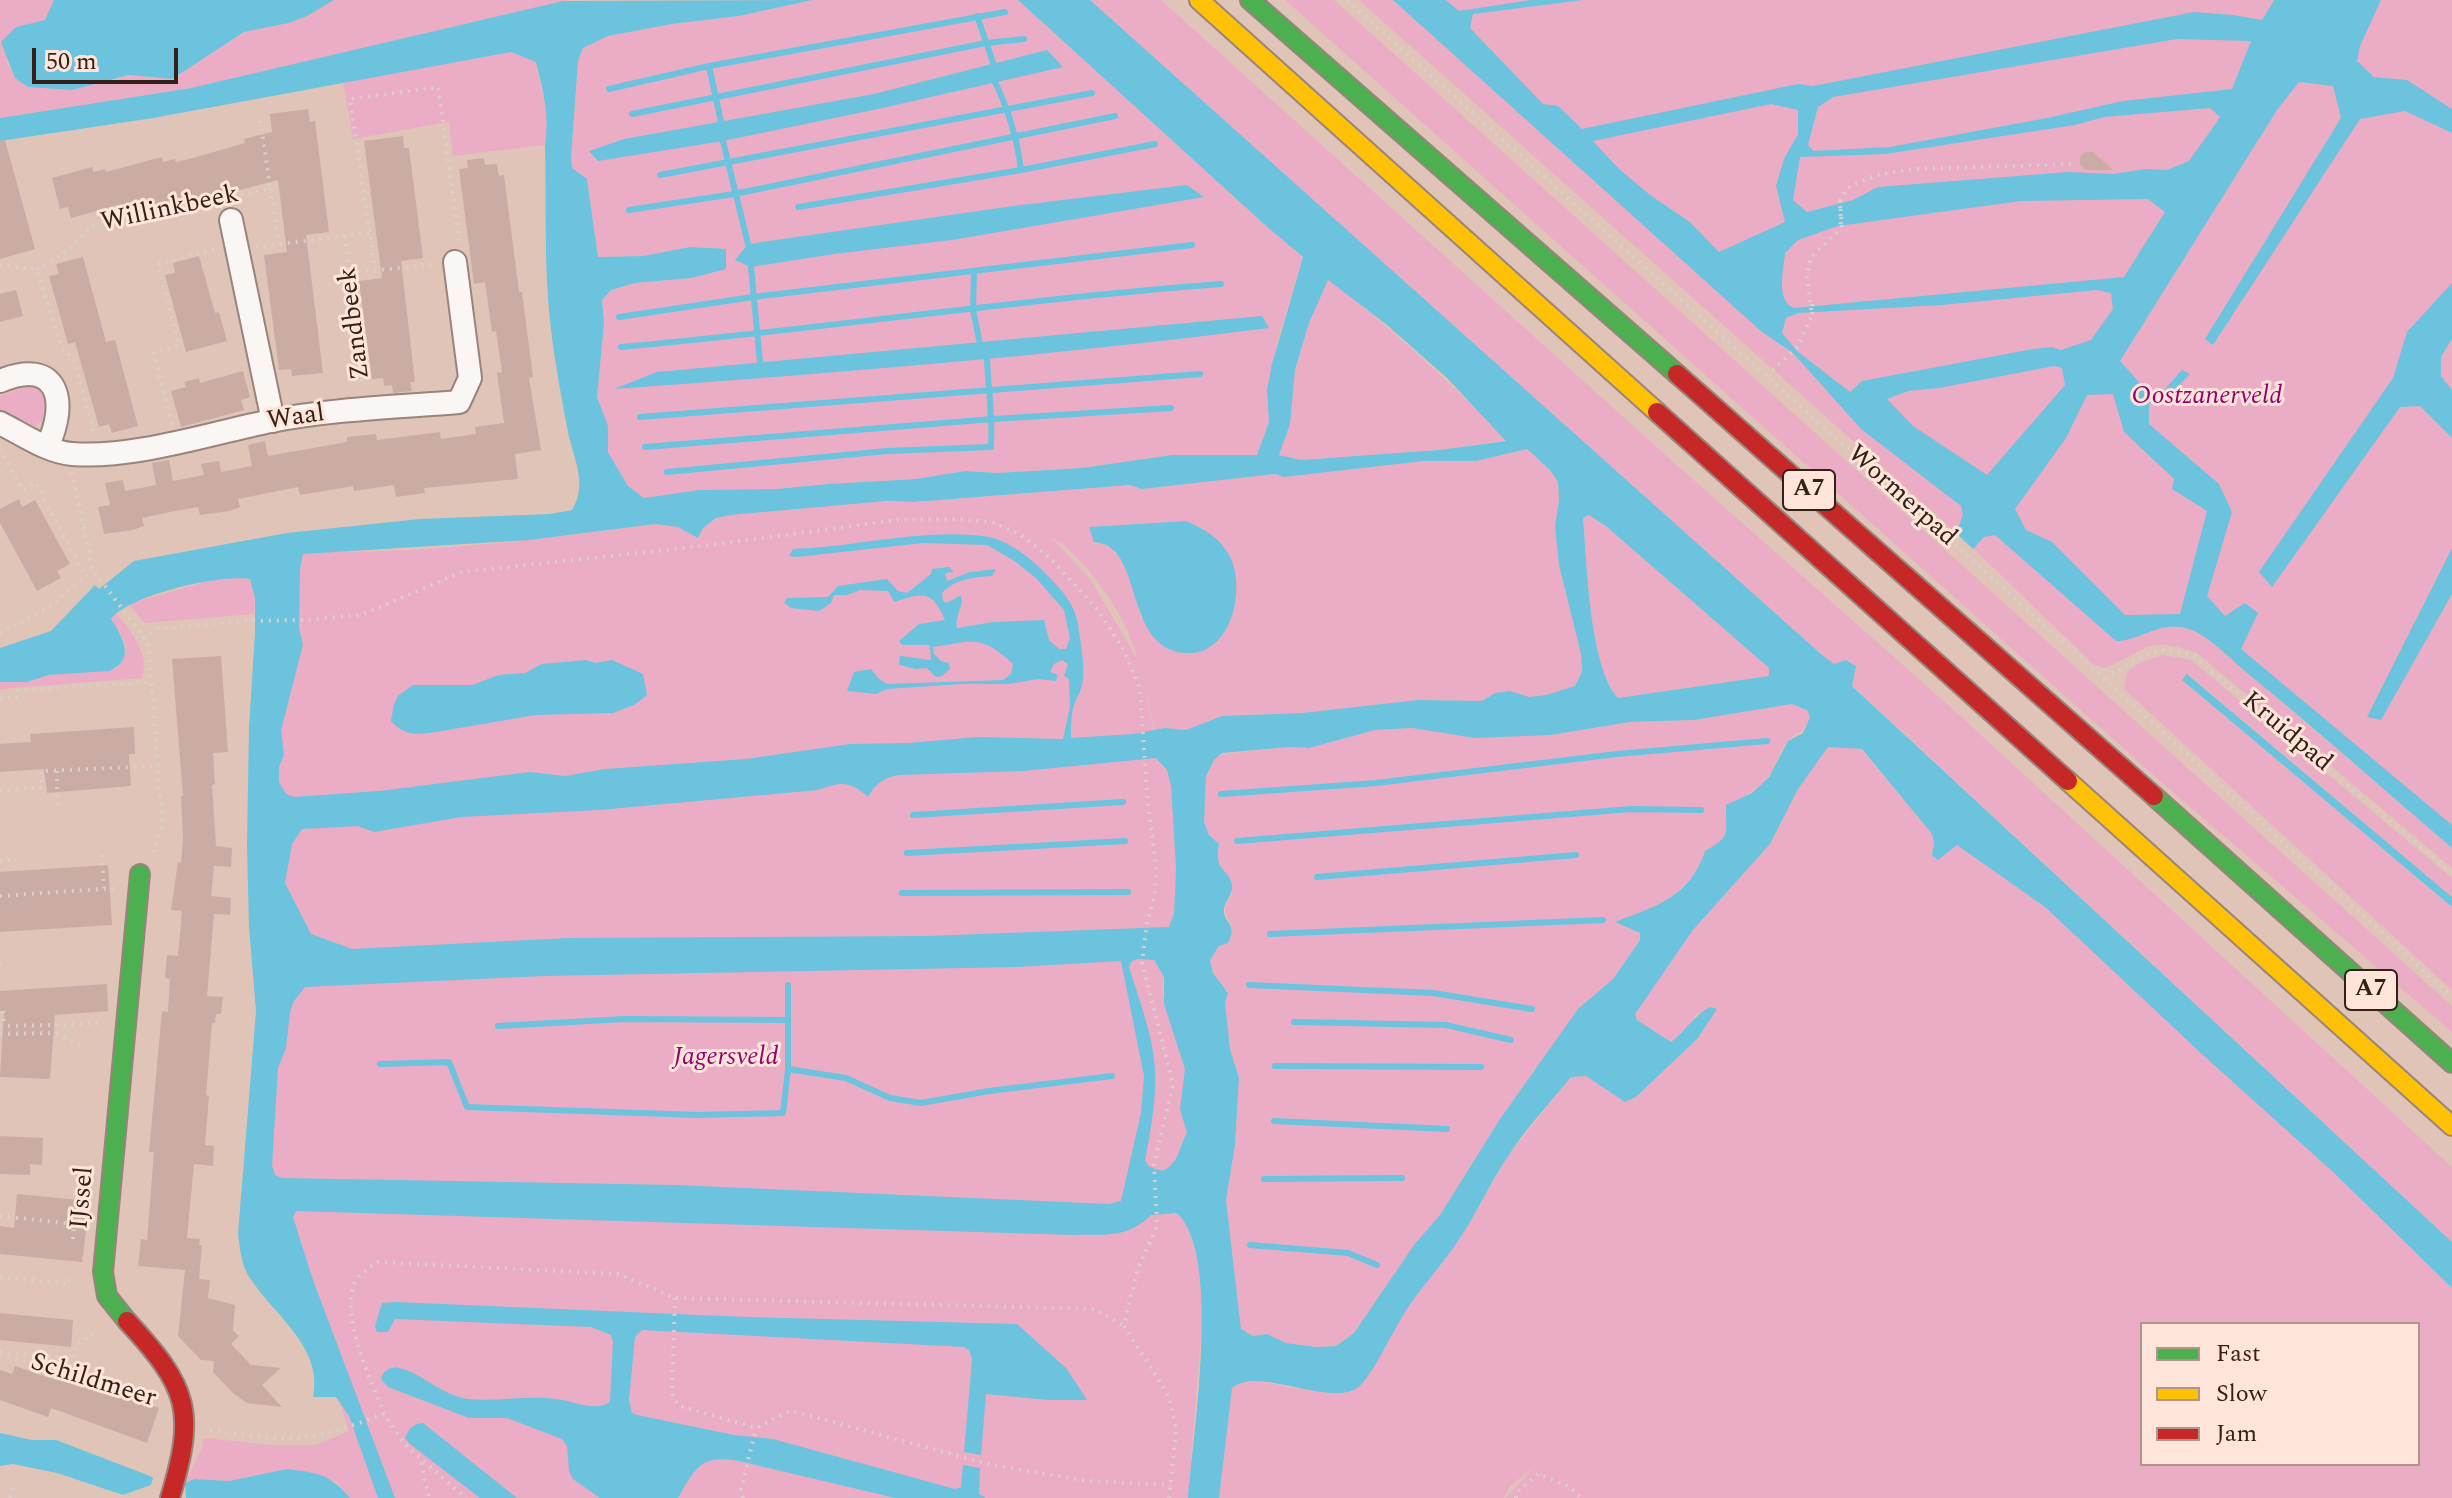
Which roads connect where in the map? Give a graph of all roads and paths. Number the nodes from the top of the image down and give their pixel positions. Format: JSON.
{"nodes":[{"id":1,"x":1199,"y":0,"type":"edge"},
{"id":2,"x":1250,"y":0,"type":"edge"},
{"id":3,"x":1347,"y":0,"type":"edge"},
{"id":4,"x":260,"y":116,"type":"dead end"},
{"id":5,"x":2075,"y":164,"type":"dead end"},
{"id":6,"x":270,"y":188,"type":"junction"},
{"id":7,"x":231,"y":220,"type":"dead end"},
{"id":8,"x":369,"y":233,"type":"junction"},
{"id":9,"x":345,"y":236,"type":"junction"},
{"id":10,"x":279,"y":244,"type":"junction"},
{"id":11,"x":237,"y":246,"type":"junction"},
{"id":12,"x":459,"y":262,"type":"junction"},
{"id":13,"x":0,"y":265,"type":"edge"},
{"id":14,"x":37,"y":270,"type":"junction"},
{"id":15,"x":375,"y":271,"type":"junction"},
{"id":16,"x":350,"y":273,"type":"junction"},
{"id":17,"x":1767,"y":376,"type":"junction"},
{"id":18,"x":0,"y":381,"type":"edge"},
{"id":19,"x":366,"y":410,"type":"junction"},
{"id":20,"x":273,"y":421,"type":"junction"},
{"id":21,"x":0,"y":423,"type":"edge"},
{"id":22,"x":177,"y":442,"type":"junction"},
{"id":23,"x":47,"y":447,"type":"junction"},
{"id":24,"x":0,"y":449,"type":"edge"},
{"id":25,"x":68,"y":454,"type":"junction"},
{"id":26,"x":100,"y":454,"type":"junction"},
{"id":27,"x":93,"y":570,"type":"junction"},
{"id":28,"x":85,"y":576,"type":"junction"},
{"id":29,"x":0,"y":633,"type":"edge"},
{"id":30,"x":144,"y":638,"type":"junction"},
{"id":31,"x":2106,"y":680,"type":"junction"},
{"id":32,"x":150,"y":682,"type":"junction"},
{"id":33,"x":0,"y":699,"type":"edge"},
{"id":34,"x":159,"y":766,"type":"junction"},
{"id":35,"x":57,"y":770,"type":"junction"},
{"id":36,"x":0,"y":790,"type":"edge"},
{"id":37,"x":57,"y":809,"type":"dead end"},
{"id":38,"x":154,"y":852,"type":"dead end"},
{"id":39,"x":102,"y":855,"type":"dead end"},
{"id":40,"x":12,"y":860,"type":"dead end"},
{"id":41,"x":0,"y":861,"type":"edge"},
{"id":42,"x":2452,"y":873,"type":"edge"},
{"id":43,"x":139,"y":881,"type":"joint"},
{"id":44,"x":104,"y":888,"type":"junction"},
{"id":45,"x":0,"y":896,"type":"edge"},
{"id":46,"x":2452,"y":997,"type":"edge"},
{"id":47,"x":3,"y":1011,"type":"dead end"},
{"id":48,"x":127,"y":1022,"type":"junction"},
{"id":49,"x":57,"y":1025,"type":"junction"},
{"id":50,"x":2,"y":1026,"type":"edge"},
{"id":51,"x":57,"y":1033,"type":"junction"},
{"id":52,"x":0,"y":1034,"type":"edge"},
{"id":53,"x":84,"y":1047,"type":"dead end"},
{"id":54,"x":2452,"y":1063,"type":"edge"},
{"id":55,"x":2452,"y":1126,"type":"edge"},
{"id":56,"x":82,"y":1189,"type":"dead end"},
{"id":57,"x":82,"y":1200,"type":"dead end"},
{"id":58,"x":0,"y":1216,"type":"edge"},
{"id":59,"x":80,"y":1219,"type":"dead end"},
{"id":60,"x":74,"y":1224,"type":"junction"},
{"id":61,"x":73,"y":1239,"type":"dead end"},
{"id":62,"x":0,"y":1277,"type":"edge"},
{"id":63,"x":69,"y":1279,"type":"dead end"},
{"id":64,"x":675,"y":1301,"type":"junction"},
{"id":65,"x":1124,"y":1326,"type":"junction"},
{"id":66,"x":98,"y":1331,"type":"dead end"},
{"id":67,"x":0,"y":1353,"type":"edge"},
{"id":68,"x":71,"y":1359,"type":"junction"},
{"id":69,"x":68,"y":1373,"type":"junction"},
{"id":70,"x":384,"y":1414,"type":"junction"},
{"id":71,"x":187,"y":1419,"type":"junction"},
{"id":72,"x":756,"y":1430,"type":"junction"},
{"id":73,"x":421,"y":1460,"type":"junction"},
{"id":74,"x":15,"y":1482,"type":"dead end"},
{"id":75,"x":1170,"y":1485,"type":"junction"},
{"id":76,"x":10,"y":1498,"type":"edge"},
{"id":77,"x":170,"y":1498,"type":"edge"},
{"id":78,"x":429,"y":1498,"type":"edge"},
{"id":79,"x":466,"y":1498,"type":"edge"},
{"id":80,"x":743,"y":1498,"type":"edge"},
{"id":81,"x":1169,"y":1498,"type":"edge"},
{"id":82,"x":1516,"y":1498,"type":"edge"},
{"id":83,"x":1581,"y":1498,"type":"edge"}],
"edges":[{"from":1,"to":55,"type":"main road","number":"A7"},
{"from":2,"to":54,"type":"main road","number":"A7"},
{"from":3,"to":17,"type":"path","name":"Wormerpad"},
{"from":4,"to":6,"type":"path","name":"Willinkbeek"},
{"from":5,"to":17,"type":"path"},
{"from":6,"to":10,"type":"path","name":"Willinkbeek"},
{"from":6,"to":14,"type":"path","name":"Willinkbeek"},
{"from":7,"to":11,"type":"street","name":"Willinkbeek"},
{"from":8,"to":9,"type":"path"},
{"from":8,"to":12,"type":"path","name":"Zandbeek"},
{"from":8,"to":15,"type":"path","name":"Zandbeek"},
{"from":9,"to":10,"type":"path"},
{"from":9,"to":16,"type":"path","name":"Zandbeek"},
{"from":10,"to":11,"type":"path"},
{"from":11,"to":20,"type":"street","name":"Willinkbeek"},
{"from":11,"to":22,"type":"path","name":"Willinkbeek"},
{"from":12,"to":15,"type":"path"},
{"from":12,"to":19,"type":"street","name":"Waal"},
{"from":13,"to":14,"type":"path"},
{"from":14,"to":26,"type":"path"},
{"from":15,"to":16,"type":"path"},
{"from":16,"to":19,"type":"path","name":"Zandbeek"},
{"from":17,"to":31,"type":"path","name":"Wormerpad"},
{"from":18,"to":23,"type":"street"},
{"from":19,"to":20,"type":"street","name":"Waal"},
{"from":20,"to":22,"type":"street","name":"Waal"},
{"from":21,"to":23,"type":"street","name":"Waal"},
{"from":22,"to":26,"type":"street","name":"Waal"},
{"from":23,"to":25,"type":"street","name":"Waal"},
{"from":24,"to":28,"type":"path"},
{"from":25,"to":26,"type":"street","name":"Waal"},
{"from":25,"to":27,"type":"path"},
{"from":27,"to":28,"type":"path"},
{"from":27,"to":30,"type":"path"},
{"from":28,"to":29,"type":"path"},
{"from":30,"to":32,"type":"path"},
{"from":30,"to":65,"type":"path"},
{"from":31,"to":42,"type":"path","name":"Kruidpad"},
{"from":31,"to":46,"type":"path","name":"Wormerpad"},
{"from":32,"to":33,"type":"path"},
{"from":32,"to":34,"type":"path"},
{"from":34,"to":35,"type":"path"},
{"from":34,"to":38,"type":"path"},
{"from":35,"to":36,"type":"path"},
{"from":35,"to":37,"type":"path"},
{"from":39,"to":44,"type":"path"},
{"from":40,"to":41,"type":"path"},
{"from":43,"to":44,"type":"path"},
{"from":43,"to":48,"type":"main road","name":"IJssel"},
{"from":44,"to":45,"type":"path"},
{"from":47,"to":50,"type":"path"},
{"from":48,"to":49,"type":"path"},
{"from":48,"to":71,"type":"main road","name":"IJssel"},
{"from":49,"to":50,"type":"path"},
{"from":49,"to":51,"type":"path"},
{"from":51,"to":52,"type":"path"},
{"from":51,"to":53,"type":"path"},
{"from":56,"to":57,"type":"path"},
{"from":58,"to":60,"type":"path"},
{"from":59,"to":60,"type":"path"},
{"from":60,"to":61,"type":"path"},
{"from":62,"to":63,"type":"path"},
{"from":64,"to":65,"type":"path"},
{"from":64,"to":70,"type":"path"},
{"from":64,"to":72,"type":"path"},
{"from":65,"to":75,"type":"path"},
{"from":66,"to":68,"type":"path"},
{"from":67,"to":68,"type":"path"},
{"from":67,"to":69,"type":"path","name":"Schildmeer"},
{"from":68,"to":69,"type":"path"},
{"from":69,"to":71,"type":"path","name":"Schildmeer"},
{"from":70,"to":71,"type":"path","name":"Schildmeer"},
{"from":70,"to":73,"type":"path"},
{"from":71,"to":77,"type":"main road"},
{"from":72,"to":75,"type":"path"},
{"from":72,"to":80,"type":"path"},
{"from":73,"to":78,"type":"path"},
{"from":73,"to":79,"type":"path"},
{"from":74,"to":76,"type":"path"},
{"from":75,"to":81,"type":"path"},
{"from":82,"to":83,"type":"path"}]}
